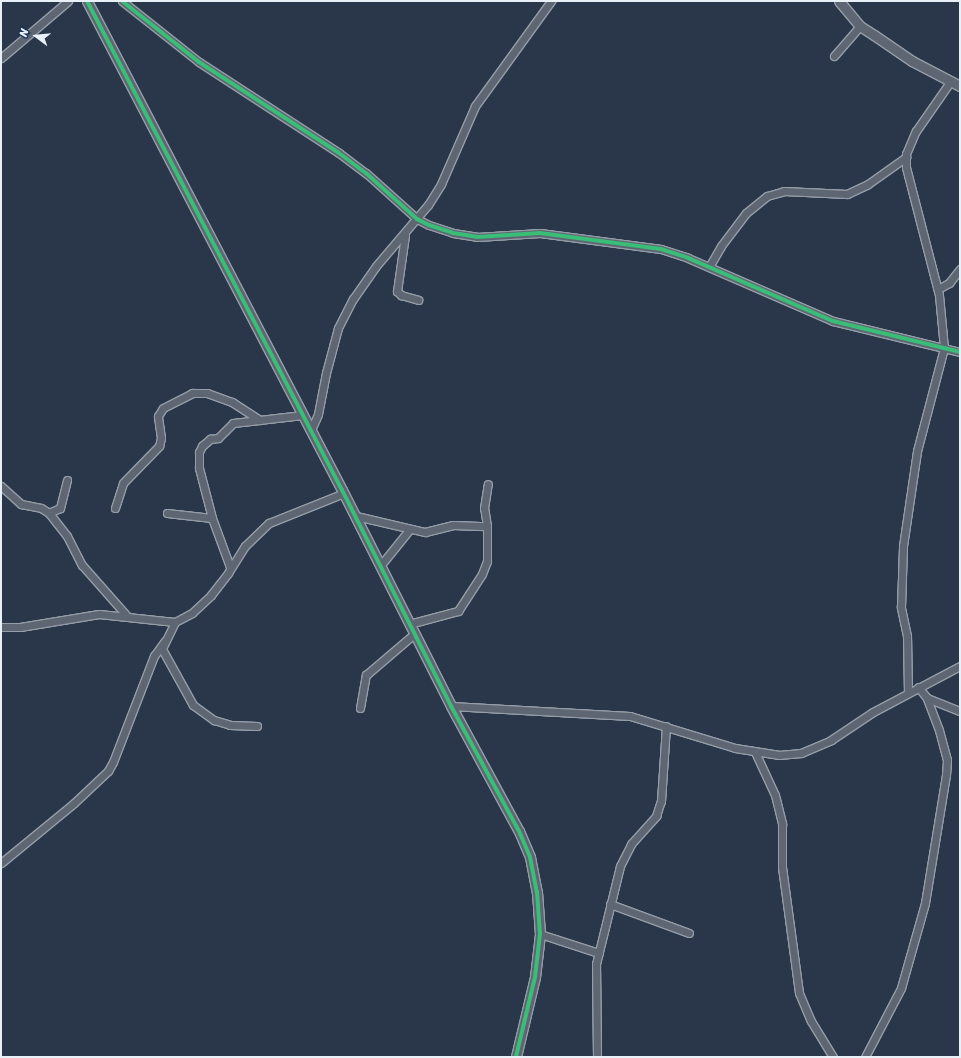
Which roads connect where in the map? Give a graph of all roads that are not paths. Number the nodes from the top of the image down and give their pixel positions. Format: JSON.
{"nodes":[{"id":1,"x":68,"y":1,"type":"edge"},
{"id":2,"x":87,"y":1,"type":"edge"},
{"id":3,"x":122,"y":1,"type":"edge"},
{"id":4,"x":551,"y":1,"type":"edge"},
{"id":5,"x":839,"y":1,"type":"edge"},
{"id":6,"x":860,"y":26,"type":"junction"},
{"id":7,"x":834,"y":56,"type":"dead end"},
{"id":8,"x":1,"y":58,"type":"edge"},
{"id":9,"x":950,"y":82,"type":"junction"},
{"id":10,"x":960,"y":86,"type":"edge"},
{"id":11,"x":906,"y":156,"type":"junction"},
{"id":12,"x":417,"y":219,"type":"junction"},
{"id":13,"x":404,"y":235,"type":"junction"},
{"id":14,"x":709,"y":267,"type":"junction"},
{"id":15,"x":960,"y":269,"type":"edge"},
{"id":16,"x":938,"y":289,"type":"junction"},
{"id":17,"x":418,"y":300,"type":"dead end"},
{"id":18,"x":944,"y":348,"type":"junction"},
{"id":19,"x":960,"y":352,"type":"edge"},
{"id":20,"x":303,"y":415,"type":"junction"},
{"id":21,"x":260,"y":421,"type":"junction"},
{"id":22,"x":311,"y":430,"type":"junction"},
{"id":23,"x":67,"y":480,"type":"dead end"},
{"id":24,"x":488,"y":484,"type":"dead end"},
{"id":25,"x":1,"y":486,"type":"edge"},
{"id":26,"x":344,"y":493,"type":"junction"},
{"id":27,"x":115,"y":508,"type":"dead end"},
{"id":28,"x":49,"y":513,"type":"junction"},
{"id":29,"x":167,"y":513,"type":"dead end"},
{"id":30,"x":356,"y":516,"type":"junction"},
{"id":31,"x":212,"y":518,"type":"junction"},
{"id":32,"x":487,"y":526,"type":"junction"},
{"id":33,"x":409,"y":530,"type":"junction"},
{"id":34,"x":230,"y":566,"type":"junction"},
{"id":35,"x":380,"y":566,"type":"junction"},
{"id":36,"x":127,"y":616,"type":"junction"},
{"id":37,"x":176,"y":622,"type":"junction"},
{"id":38,"x":409,"y":624,"type":"junction"},
{"id":39,"x":1,"y":628,"type":"edge"},
{"id":40,"x":414,"y":634,"type":"junction"},
{"id":41,"x":165,"y":641,"type":"junction"},
{"id":42,"x":960,"y":666,"type":"edge"},
{"id":43,"x":918,"y":687,"type":"junction"},
{"id":44,"x":908,"y":692,"type":"junction"},
{"id":45,"x":927,"y":698,"type":"junction"},
{"id":46,"x":451,"y":706,"type":"junction"},
{"id":47,"x":360,"y":708,"type":"dead end"},
{"id":48,"x":960,"y":711,"type":"edge"},
{"id":49,"x":257,"y":726,"type":"dead end"},
{"id":50,"x":666,"y":726,"type":"junction"},
{"id":51,"x":755,"y":752,"type":"junction"},
{"id":52,"x":1,"y":863,"type":"edge"},
{"id":53,"x":610,"y":904,"type":"junction"},
{"id":54,"x":689,"y":933,"type":"dead end"},
{"id":55,"x":540,"y":934,"type":"junction"},
{"id":56,"x":599,"y":953,"type":"junction"},
{"id":57,"x":516,"y":1057,"type":"edge"},
{"id":58,"x":597,"y":1057,"type":"edge"},
{"id":59,"x":834,"y":1057,"type":"edge"},
{"id":60,"x":866,"y":1057,"type":"edge"}],
"edges":[{"from":1,"to":8,"type":"street"},
{"from":2,"to":20,"type":"street"},
{"from":3,"to":12,"type":"street"},
{"from":4,"to":12,"type":"street"},
{"from":5,"to":6,"type":"street"},
{"from":6,"to":7,"type":"street"},
{"from":6,"to":9,"type":"street"},
{"from":9,"to":10,"type":"street"},
{"from":9,"to":11,"type":"street"},
{"from":11,"to":14,"type":"street"},
{"from":11,"to":16,"type":"street"},
{"from":12,"to":13,"type":"street"},
{"from":12,"to":14,"type":"street"},
{"from":13,"to":17,"type":"street"},
{"from":13,"to":22,"type":"street"},
{"from":14,"to":18,"type":"street"},
{"from":15,"to":16,"type":"street"},
{"from":16,"to":18,"type":"street"},
{"from":18,"to":19,"type":"street"},
{"from":18,"to":44,"type":"street"},
{"from":20,"to":21,"type":"street"},
{"from":20,"to":22,"type":"street"},
{"from":21,"to":27,"type":"street"},
{"from":21,"to":31,"type":"street"},
{"from":22,"to":26,"type":"street"},
{"from":23,"to":28,"type":"street"},
{"from":24,"to":32,"type":"street"},
{"from":25,"to":28,"type":"street"},
{"from":26,"to":30,"type":"street"},
{"from":26,"to":34,"type":"street"},
{"from":28,"to":36,"type":"street"},
{"from":29,"to":31,"type":"street"},
{"from":30,"to":33,"type":"street"},
{"from":30,"to":35,"type":"street"},
{"from":31,"to":34,"type":"street"},
{"from":32,"to":33,"type":"street"},
{"from":32,"to":38,"type":"street"},
{"from":33,"to":35,"type":"street"},
{"from":34,"to":37,"type":"street"},
{"from":35,"to":38,"type":"street"},
{"from":36,"to":37,"type":"street"},
{"from":36,"to":39,"type":"street"},
{"from":37,"to":41,"type":"street"},
{"from":38,"to":40,"type":"street"},
{"from":40,"to":46,"type":"street"},
{"from":40,"to":47,"type":"street"},
{"from":41,"to":49,"type":"street"},
{"from":41,"to":52,"type":"street"},
{"from":42,"to":43,"type":"street"},
{"from":43,"to":44,"type":"street"},
{"from":43,"to":45,"type":"street"},
{"from":44,"to":51,"type":"street"},
{"from":45,"to":48,"type":"street"},
{"from":45,"to":60,"type":"street"},
{"from":46,"to":50,"type":"street"},
{"from":46,"to":55,"type":"street"},
{"from":50,"to":51,"type":"street"},
{"from":50,"to":53,"type":"street"},
{"from":51,"to":59,"type":"street"},
{"from":53,"to":54,"type":"street"},
{"from":53,"to":56,"type":"street"},
{"from":55,"to":56,"type":"street"},
{"from":55,"to":57,"type":"street"},
{"from":56,"to":58,"type":"street"}]}
